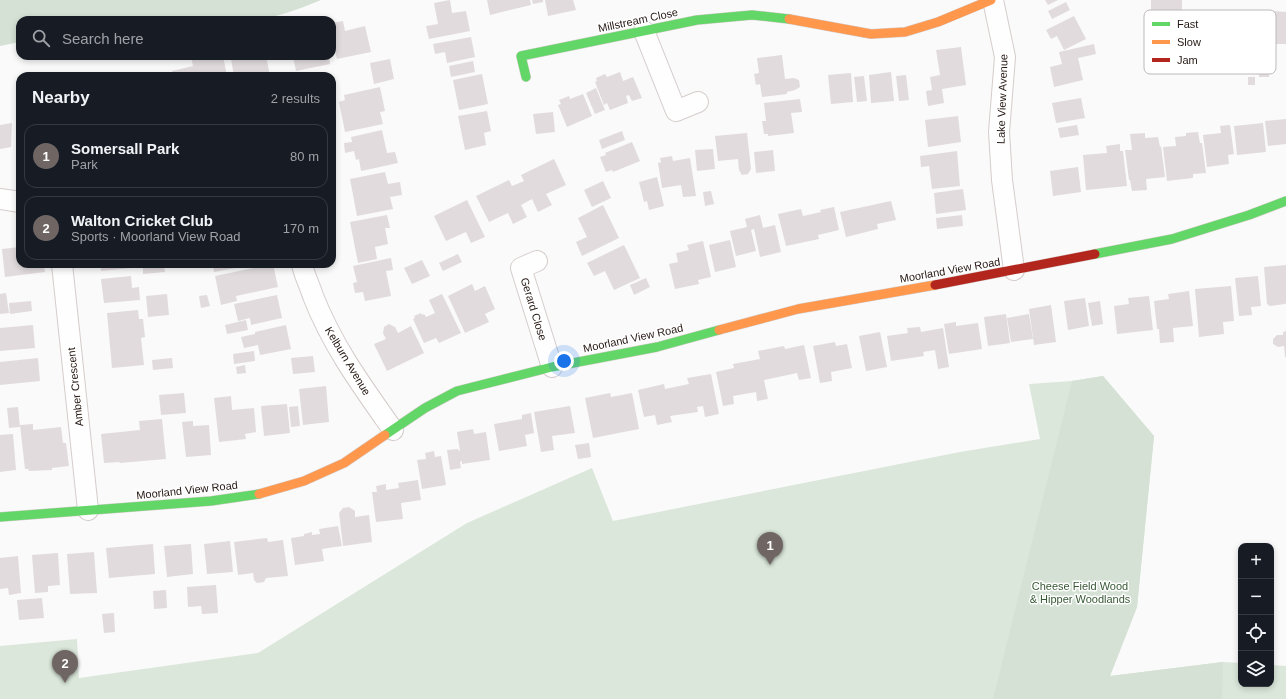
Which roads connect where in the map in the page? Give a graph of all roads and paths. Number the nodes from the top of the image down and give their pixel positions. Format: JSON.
{"nodes":[{"id":1,"x":992,"y":0,"type":"edge"},
{"id":2,"x":644,"y":31,"type":"junction"},
{"id":3,"x":526,"y":77,"type":"dead end"},
{"id":4,"x":698,"y":102,"type":"dead end"},
{"id":5,"x":0,"y":199,"type":"edge"},
{"id":6,"x":16,"y":201,"type":"edge"},
{"id":7,"x":1286,"y":201,"type":"edge"},
{"id":8,"x":537,"y":262,"type":"dead end"},
{"id":9,"x":62,"y":268,"type":"edge"},
{"id":10,"x":303,"y":268,"type":"edge"},
{"id":11,"x":1014,"y":270,"type":"junction"},
{"id":12,"x":552,"y":367,"type":"junction"},
{"id":13,"x":393,"y":430,"type":"junction"},
{"id":14,"x":88,"y":510,"type":"junction"},
{"id":15,"x":0,"y":517,"type":"edge"}],
"edges":[{"from":1,"to":2,"type":"street","name":"Millstream Close"},
{"from":1,"to":11,"type":"street","name":"Lake View Avenue"},
{"from":2,"to":3,"type":"street","name":"Millstream Close"},
{"from":2,"to":4,"type":"street"},
{"from":5,"to":6,"type":"street"},
{"from":7,"to":11,"type":"street","name":"Moorland View Road"},
{"from":8,"to":12,"type":"street","name":"Gerard Close"},
{"from":9,"to":14,"type":"street","name":"Amber Crescent"},
{"from":10,"to":13,"type":"street","name":"Kelburn Avenue"},
{"from":11,"to":12,"type":"street","name":"Moorland View Road"},
{"from":12,"to":13,"type":"street","name":"Moorland View Road"},
{"from":13,"to":14,"type":"street","name":"Moorland View Road"},
{"from":14,"to":15,"type":"street","name":"Moorland View Road"}]}
